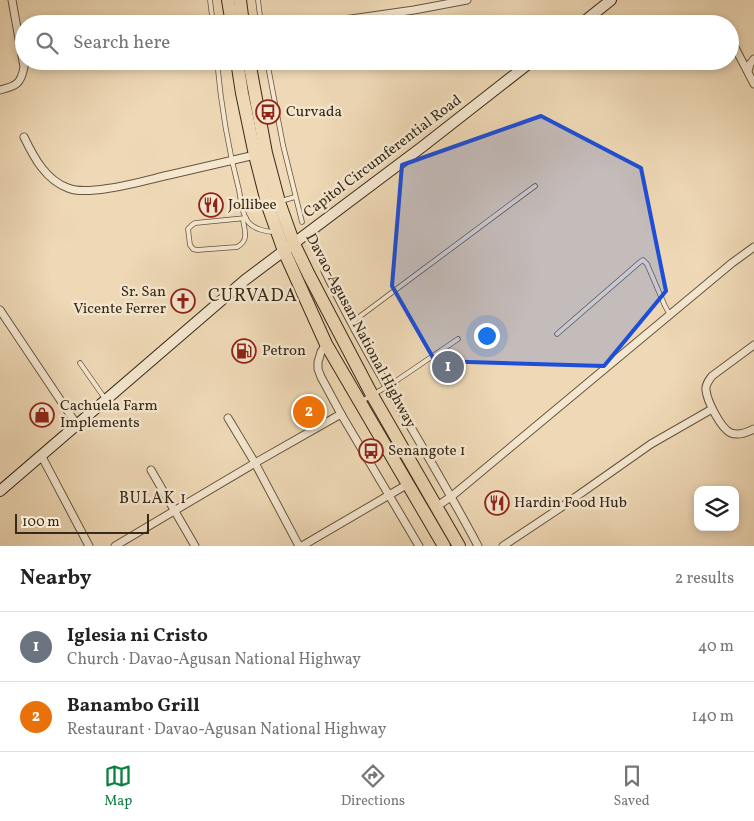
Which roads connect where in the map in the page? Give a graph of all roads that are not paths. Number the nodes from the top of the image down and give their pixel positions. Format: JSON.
{"nodes":[{"id":1,"x":12,"y":0,"type":"edge"},
{"id":2,"x":210,"y":0,"type":"edge"},
{"id":3,"x":228,"y":0,"type":"edge"},
{"id":4,"x":240,"y":0,"type":"edge"},
{"id":5,"x":258,"y":0,"type":"edge"},
{"id":6,"x":467,"y":0,"type":"edge"},
{"id":7,"x":611,"y":0,"type":"edge"},
{"id":8,"x":212,"y":15,"type":"edge"},
{"id":9,"x":230,"y":15,"type":"edge"},
{"id":10,"x":242,"y":15,"type":"edge"},
{"id":11,"x":260,"y":15,"type":"edge"},
{"id":12,"x":379,"y":15,"type":"edge"},
{"id":13,"x":592,"y":15,"type":"edge"},
{"id":14,"x":15,"y":17,"type":"edge"},
{"id":15,"x":739,"y":54,"type":"edge"},
{"id":16,"x":754,"y":59,"type":"edge"},
{"id":17,"x":23,"y":70,"type":"edge"},
{"id":18,"x":218,"y":70,"type":"edge"},
{"id":19,"x":238,"y":70,"type":"edge"},
{"id":20,"x":251,"y":70,"type":"edge"},
{"id":21,"x":269,"y":70,"type":"edge"},
{"id":22,"x":520,"y":70,"type":"edge"},
{"id":23,"x":748,"y":71,"type":"junction"},
{"id":24,"x":754,"y":84,"type":"edge"},
{"id":25,"x":0,"y":90,"type":"edge"},
{"id":26,"x":24,"y":138,"type":"dead end"},
{"id":27,"x":255,"y":155,"type":"junction"},
{"id":28,"x":232,"y":160,"type":"junction"},
{"id":29,"x":535,"y":186,"type":"dead end"},
{"id":30,"x":295,"y":197,"type":"junction"},
{"id":31,"x":279,"y":202,"type":"junction"},
{"id":32,"x":244,"y":218,"type":"junction"},
{"id":33,"x":302,"y":222,"type":"dead end"},
{"id":34,"x":277,"y":232,"type":"junction"},
{"id":35,"x":289,"y":247,"type":"junction"},
{"id":36,"x":754,"y":247,"type":"edge"},
{"id":37,"x":325,"y":271,"type":"joint"},
{"id":38,"x":309,"y":275,"type":"junction"},
{"id":39,"x":338,"y":299,"type":"junction"},
{"id":40,"x":325,"y":306,"type":"junction"},
{"id":41,"x":0,"y":310,"type":"edge"},
{"id":42,"x":670,"y":315,"type":"junction"},
{"id":43,"x":351,"y":323,"type":"junction"},
{"id":44,"x":557,"y":334,"type":"dead end"},
{"id":45,"x":458,"y":339,"type":"dead end"},
{"id":46,"x":326,"y":344,"type":"junction"},
{"id":47,"x":754,"y":345,"type":"edge"},
{"id":48,"x":80,"y":362,"type":"dead end"},
{"id":49,"x":386,"y":387,"type":"junction"},
{"id":50,"x":372,"y":395,"type":"junction"},
{"id":51,"x":106,"y":400,"type":"junction"},
{"id":52,"x":360,"y":402,"type":"junction"},
{"id":53,"x":712,"y":408,"type":"junction"},
{"id":54,"x":341,"y":414,"type":"junction"},
{"id":55,"x":228,"y":418,"type":"dead end"},
{"id":56,"x":77,"y":425,"type":"junction"},
{"id":57,"x":754,"y":429,"type":"edge"},
{"id":58,"x":41,"y":456,"type":"junction"},
{"id":59,"x":255,"y":463,"type":"junction"},
{"id":60,"x":151,"y":470,"type":"dead end"},
{"id":61,"x":408,"y":484,"type":"junction"},
{"id":62,"x":0,"y":491,"type":"edge"},
{"id":63,"x":390,"y":495,"type":"junction"},
{"id":64,"x":452,"y":496,"type":"junction"},
{"id":65,"x":436,"y":507,"type":"junction"},
{"id":66,"x":174,"y":511,"type":"junction"},
{"id":67,"x":89,"y":546,"type":"edge"},
{"id":68,"x":115,"y":546,"type":"edge"},
{"id":69,"x":195,"y":546,"type":"edge"},
{"id":70,"x":301,"y":546,"type":"edge"},
{"id":71,"x":419,"y":546,"type":"edge"},
{"id":72,"x":444,"y":546,"type":"edge"},
{"id":73,"x":459,"y":546,"type":"edge"},
{"id":74,"x":478,"y":546,"type":"edge"},
{"id":75,"x":503,"y":546,"type":"edge"}],
"edges":[{"from":1,"to":14,"type":"street"},
{"from":2,"to":8,"type":"lane"},
{"from":3,"to":9,"type":"highway"},
{"from":4,"to":10,"type":"highway"},
{"from":5,"to":11,"type":"lane"},
{"from":6,"to":12,"type":"street"},
{"from":7,"to":13,"type":"main road"},
{"from":15,"to":23,"type":"street"},
{"from":16,"to":23,"type":"street"},
{"from":17,"to":25,"type":"street"},
{"from":18,"to":28,"type":"lane"},
{"from":19,"to":27,"type":"highway","name":"Davao-Agusan National Highway"},
{"from":20,"to":31,"type":"highway","name":"Davao-Agusan National Highway"},
{"from":21,"to":30,"type":"lane"},
{"from":22,"to":35,"type":"main road","name":"Capitol Circumferential Road"},
{"from":23,"to":24,"type":"street"},
{"from":26,"to":28,"type":"street"},
{"from":27,"to":28,"type":"street"},
{"from":27,"to":34,"type":"highway","name":"Davao-Agusan National Highway"},
{"from":28,"to":32,"type":"lane"},
{"from":29,"to":43,"type":"lane"},
{"from":30,"to":31,"type":"lane"},
{"from":30,"to":33,"type":"lane"},
{"from":31,"to":35,"type":"highway","name":"Davao-Agusan National Highway"},
{"from":32,"to":32,"type":"lane"},
{"from":32,"to":34,"type":"lane"},
{"from":34,"to":35,"type":"highway","name":"Davao-Agusan National Highway"},
{"from":35,"to":38,"type":"highway","name":"Davao-Agusan National Highway"},
{"from":35,"to":46,"type":"highway","name":"Davao-Agusan National Highway"},
{"from":35,"to":51,"type":"main road","name":"Capitol Circumferential Road"},
{"from":36,"to":42,"type":"street"},
{"from":37,"to":38,"type":"lane"},
{"from":37,"to":39,"type":"street"},
{"from":38,"to":40,"type":"highway","name":"Davao-Agusan National Highway"},
{"from":39,"to":40,"type":"lane"},
{"from":39,"to":43,"type":"street"},
{"from":40,"to":50,"type":"highway","name":"Davao-Agusan National Highway"},
{"from":41,"to":56,"type":"street"},
{"from":42,"to":44,"type":"lane"},
{"from":42,"to":64,"type":"street"},
{"from":43,"to":49,"type":"street"},
{"from":45,"to":49,"type":"lane"},
{"from":46,"to":52,"type":"highway","name":"Davao-Agusan National Highway"},
{"from":46,"to":54,"type":"street"},
{"from":47,"to":53,"type":"street"},
{"from":48,"to":51,"type":"lane"},
{"from":49,"to":50,"type":"lane"},
{"from":49,"to":64,"type":"street"},
{"from":50,"to":52,"type":"lane"},
{"from":50,"to":65,"type":"highway","name":"Davao-Agusan National Highway"},
{"from":51,"to":56,"type":"main road","name":"Capitol Circumferential Road"},
{"from":52,"to":61,"type":"highway","name":"Davao-Agusan National Highway"},
{"from":53,"to":57,"type":"street"},
{"from":53,"to":75,"type":"street"},
{"from":54,"to":59,"type":"street"},
{"from":54,"to":63,"type":"street"},
{"from":55,"to":59,"type":"street"},
{"from":56,"to":58,"type":"main road","name":"Capitol Circumferential Road"},
{"from":58,"to":62,"type":"main road","name":"Capitol Circumferential Road"},
{"from":58,"to":67,"type":"street"},
{"from":59,"to":66,"type":"street"},
{"from":59,"to":70,"type":"street"},
{"from":60,"to":66,"type":"street"},
{"from":61,"to":63,"type":"street"},
{"from":61,"to":72,"type":"highway","name":"Davao-Agusan National Highway"},
{"from":63,"to":70,"type":"street"},
{"from":63,"to":71,"type":"street"},
{"from":64,"to":65,"type":"street"},
{"from":64,"to":74,"type":"street"},
{"from":65,"to":73,"type":"highway","name":"Davao-Agusan National Highway"},
{"from":66,"to":68,"type":"street"},
{"from":66,"to":69,"type":"street"}]}
